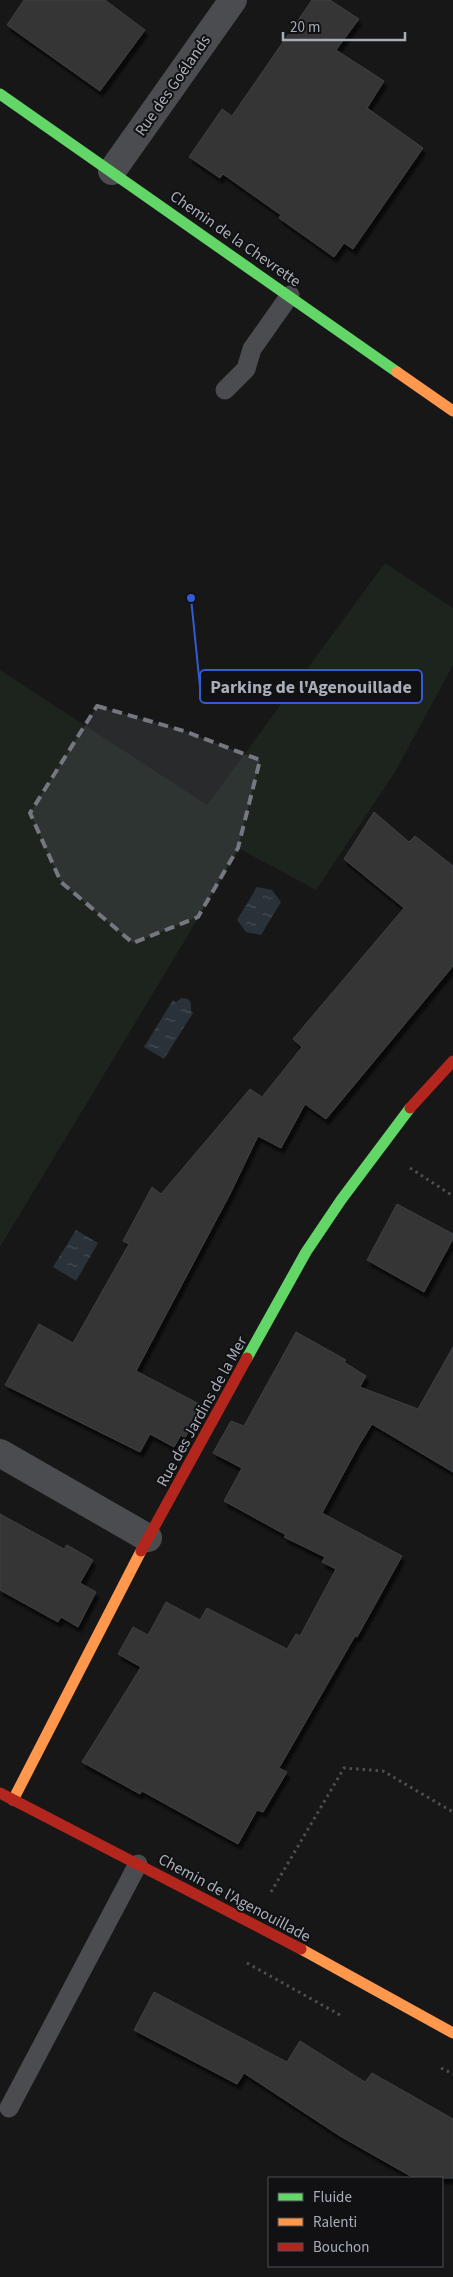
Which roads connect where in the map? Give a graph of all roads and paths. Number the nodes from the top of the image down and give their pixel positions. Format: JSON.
{"nodes":[{"id":1,"x":233,"y":0,"type":"edge"},
{"id":2,"x":0,"y":94,"type":"edge"},
{"id":3,"x":112,"y":171,"type":"junction"},
{"id":4,"x":290,"y":295,"type":"junction"},
{"id":5,"x":225,"y":390,"type":"dead end"},
{"id":6,"x":453,"y":411,"type":"edge"},
{"id":7,"x":453,"y":1061,"type":"edge"},
{"id":8,"x":380,"y":1148,"type":"junction"},
{"id":9,"x":453,"y":1196,"type":"edge"},
{"id":10,"x":0,"y":1453,"type":"edge"},
{"id":11,"x":148,"y":1538,"type":"junction"},
{"id":12,"x":0,"y":1793,"type":"edge"},
{"id":13,"x":12,"y":1800,"type":"junction"},
{"id":14,"x":453,"y":1812,"type":"edge"},
{"id":15,"x":138,"y":1864,"type":"junction"},
{"id":16,"x":253,"y":1923,"type":"junction"},
{"id":17,"x":453,"y":2033,"type":"edge"},
{"id":18,"x":8,"y":2108,"type":"dead end"}],
"edges":[{"from":1,"to":3,"type":"street","name":"Rue des Goélands"},
{"from":2,"to":3,"type":"street","name":"Chemin de la Chevrette"},
{"from":3,"to":4,"type":"street","name":"Chemin de la Chevrette"},
{"from":4,"to":5,"type":"lane"},
{"from":4,"to":6,"type":"street","name":"Chemin de la Chevrette"},
{"from":7,"to":8,"type":"street","name":"Rue des Jardins de la Mer"},
{"from":8,"to":9,"type":"path"},
{"from":8,"to":11,"type":"street","name":"Rue des Jardins de la Mer"},
{"from":10,"to":11,"type":"street"},
{"from":11,"to":13,"type":"street","name":"Rue des Jardins de la Mer"},
{"from":12,"to":13,"type":"street","name":"Chemin de l'Agenouillade"},
{"from":13,"to":15,"type":"street","name":"Chemin de l'Agenouillade"},
{"from":14,"to":16,"type":"path"},
{"from":15,"to":16,"type":"street","name":"Chemin de l'Agenouillade"},
{"from":15,"to":18,"type":"lane"},
{"from":16,"to":17,"type":"street","name":"Chemin de l'Agenouillade"}]}
